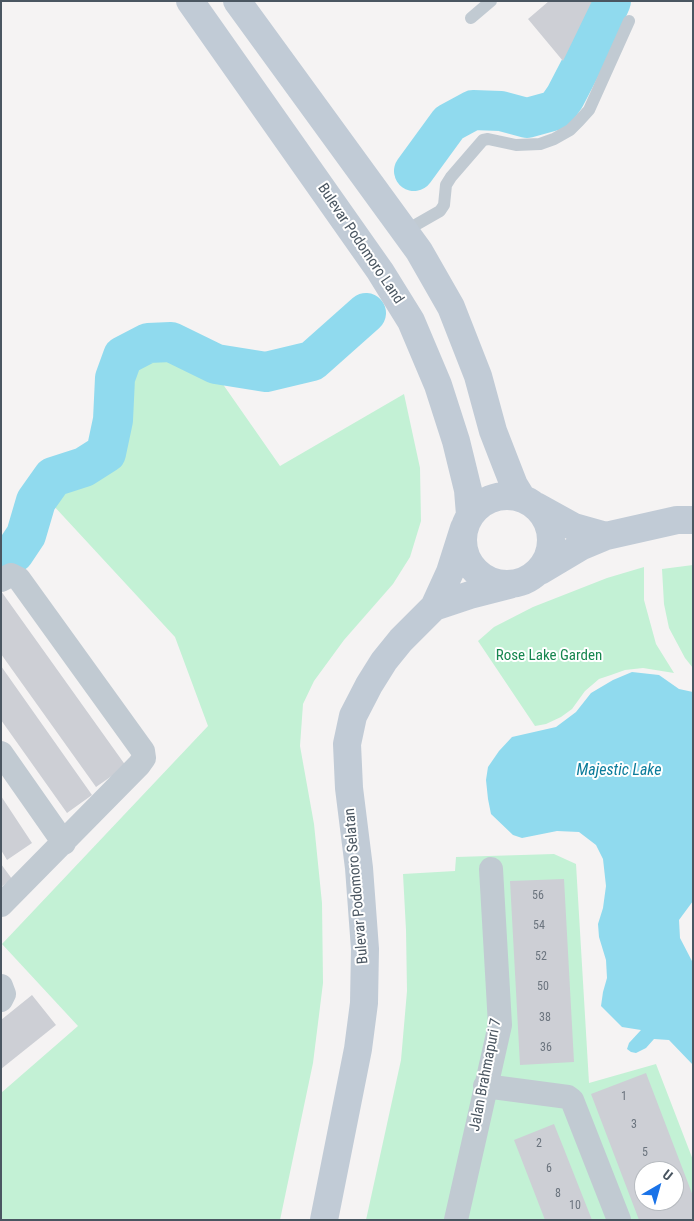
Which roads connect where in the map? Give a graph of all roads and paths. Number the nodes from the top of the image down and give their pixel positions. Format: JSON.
{"nodes":[{"id":1,"x":190,"y":1,"type":"edge"},
{"id":2,"x":238,"y":1,"type":"edge"},
{"id":3,"x":491,"y":1,"type":"edge"},
{"id":4,"x":471,"y":18,"type":"dead end"},
{"id":5,"x":629,"y":22,"type":"dead end"},
{"id":6,"x":368,"y":180,"type":"junction"},
{"id":7,"x":333,"y":204,"type":"junction"},
{"id":8,"x":405,"y":231,"type":"junction"},
{"id":9,"x":493,"y":431,"type":"junction"},
{"id":10,"x":456,"y":441,"type":"junction"},
{"id":11,"x":529,"y":502,"type":"junction"},
{"id":12,"x":693,"y":520,"type":"edge"},
{"id":13,"x":467,"y":522,"type":"junction"},
{"id":14,"x":606,"y":536,"type":"junction"},
{"id":15,"x":540,"y":571,"type":"junction"},
{"id":16,"x":1,"y":580,"type":"edge"},
{"id":17,"x":514,"y":584,"type":"junction"},
{"id":18,"x":434,"y":607,"type":"junction"},
{"id":19,"x":1,"y":753,"type":"edge"},
{"id":20,"x":64,"y":843,"type":"junction"},
{"id":21,"x":491,"y":868,"type":"dead end"},
{"id":22,"x":1,"y":905,"type":"edge"},
{"id":23,"x":1,"y":986,"type":"edge"},
{"id":24,"x":1,"y":1000,"type":"edge"},
{"id":25,"x":485,"y":1086,"type":"junction"},
{"id":26,"x":324,"y":1220,"type":"edge"},
{"id":27,"x":456,"y":1220,"type":"edge"},
{"id":28,"x":619,"y":1220,"type":"edge"}],
"edges":[{"from":1,"to":7,"type":"street","name":"Bulevar Podomoro Land"},
{"from":2,"to":6,"type":"street"},
{"from":3,"to":4,"type":"lane"},
{"from":5,"to":8,"type":"lane"},
{"from":6,"to":7,"type":"street"},
{"from":6,"to":8,"type":"street"},
{"from":7,"to":10,"type":"street","name":"Bulevar Podomoro Land"},
{"from":8,"to":9,"type":"street"},
{"from":9,"to":10,"type":"street"},
{"from":9,"to":11,"type":"street"},
{"from":10,"to":13,"type":"street","name":"Bulevar Podomoro Land"},
{"from":11,"to":13,"type":"street"},
{"from":11,"to":14,"type":"street"},
{"from":11,"to":15,"type":"street"},
{"from":12,"to":14,"type":"street"},
{"from":13,"to":17,"type":"street"},
{"from":13,"to":18,"type":"street","name":"Bulevar Podomoro Selatan"},
{"from":14,"to":15,"type":"street"},
{"from":15,"to":17,"type":"street"},
{"from":16,"to":20,"type":"street"},
{"from":17,"to":18,"type":"street","name":"Bulevar Podomoro Selatan"},
{"from":18,"to":26,"type":"street","name":"Bulevar Podomoro Selatan"},
{"from":19,"to":20,"type":"street"},
{"from":20,"to":22,"type":"street"},
{"from":21,"to":25,"type":"street","name":"Jalan Brahmapuri 7"},
{"from":23,"to":24,"type":"street"},
{"from":25,"to":27,"type":"street","name":"Jalan Brahmapuri 7"},
{"from":25,"to":28,"type":"street"}]}
